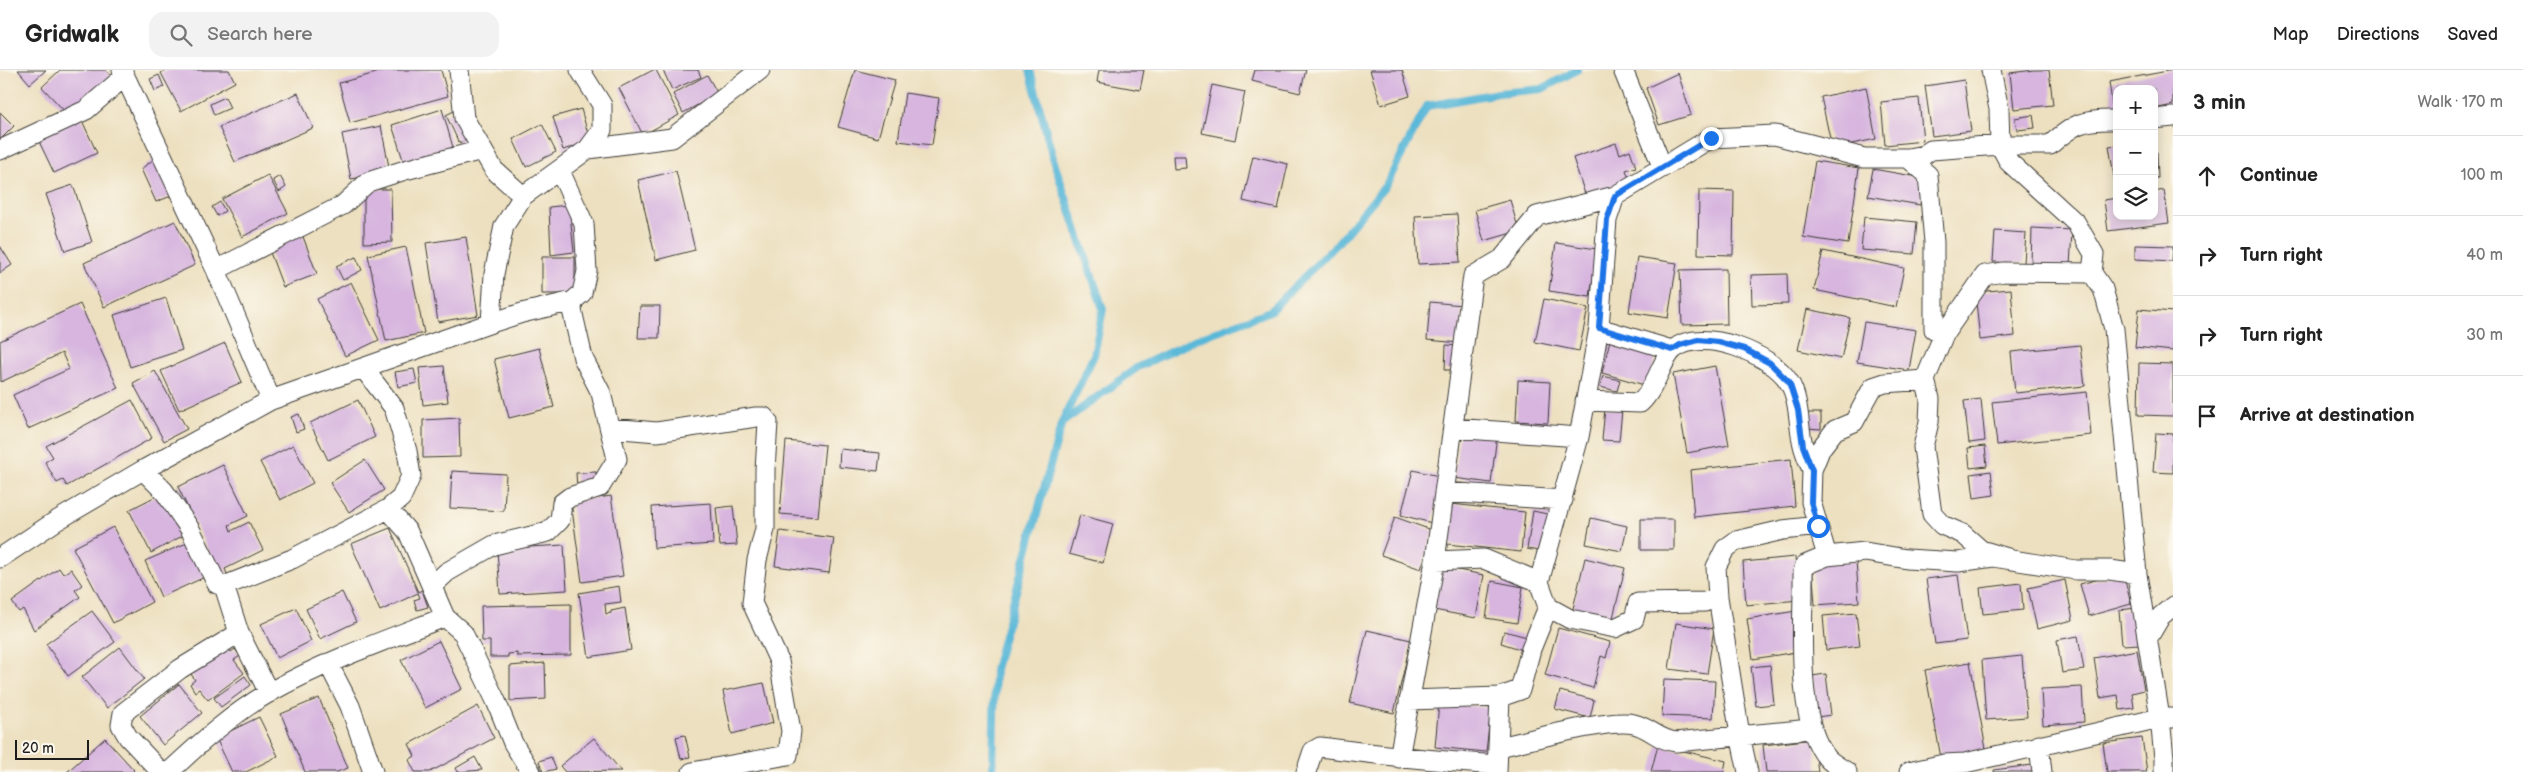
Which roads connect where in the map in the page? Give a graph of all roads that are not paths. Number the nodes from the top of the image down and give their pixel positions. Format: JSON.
{"nodes":[{"id":1,"x":459,"y":70,"type":"edge"},
{"id":2,"x":580,"y":70,"type":"edge"},
{"id":3,"x":760,"y":70,"type":"edge"},
{"id":4,"x":1624,"y":70,"type":"edge"},
{"id":5,"x":1991,"y":70,"type":"edge"},
{"id":6,"x":123,"y":73,"type":"edge"},
{"id":7,"x":2173,"y":117,"type":"edge"},
{"id":8,"x":2158,"y":119,"type":"edge"},
{"id":9,"x":2113,"y":120,"type":"edge"},
{"id":10,"x":2000,"y":145,"type":"junction"},
{"id":11,"x":588,"y":149,"type":"junction"},
{"id":12,"x":0,"y":150,"type":"edge"},
{"id":13,"x":482,"y":150,"type":"junction"},
{"id":14,"x":1908,"y":158,"type":"junction"},
{"id":15,"x":1662,"y":166,"type":"junction"},
{"id":16,"x":560,"y":171,"type":"junction"},
{"id":17,"x":523,"y":196,"type":"junction"},
{"id":18,"x":1615,"y":196,"type":"junction"},
{"id":19,"x":216,"y":270,"type":"junction"},
{"id":20,"x":2092,"y":273,"type":"junction"},
{"id":21,"x":573,"y":301,"type":"junction"},
{"id":22,"x":491,"y":322,"type":"junction"},
{"id":23,"x":1599,"y":328,"type":"junction"},
{"id":24,"x":1944,"y":334,"type":"junction"},
{"id":25,"x":1672,"y":350,"type":"junction"},
{"id":26,"x":364,"y":369,"type":"junction"},
{"id":27,"x":1926,"y":380,"type":"junction"},
{"id":28,"x":271,"y":400,"type":"junction"},
{"id":29,"x":1585,"y":401,"type":"junction"},
{"id":30,"x":610,"y":428,"type":"junction"},
{"id":31,"x":1454,"y":428,"type":"junction"},
{"id":32,"x":1579,"y":437,"type":"junction"},
{"id":33,"x":143,"y":470,"type":"junction"},
{"id":34,"x":1812,"y":470,"type":"junction"},
{"id":35,"x":1444,"y":492,"type":"junction"},
{"id":36,"x":1563,"y":500,"type":"junction"},
{"id":37,"x":388,"y":508,"type":"junction"},
{"id":38,"x":1818,"y":526,"type":"junction"},
{"id":39,"x":1827,"y":556,"type":"junction"},
{"id":40,"x":0,"y":558,"type":"edge"},
{"id":41,"x":2008,"y":558,"type":"junction"},
{"id":42,"x":1434,"y":562,"type":"junction"},
{"id":43,"x":2137,"y":574,"type":"junction"},
{"id":44,"x":1538,"y":582,"type":"junction"},
{"id":45,"x":224,"y":586,"type":"junction"},
{"id":46,"x":432,"y":586,"type":"junction"},
{"id":47,"x":1718,"y":597,"type":"junction"},
{"id":48,"x":2173,"y":606,"type":"edge"},
{"id":49,"x":1548,"y":607,"type":"junction"},
{"id":50,"x":445,"y":617,"type":"junction"},
{"id":51,"x":239,"y":634,"type":"junction"},
{"id":52,"x":2148,"y":638,"type":"junction"},
{"id":53,"x":328,"y":663,"type":"junction"},
{"id":54,"x":269,"y":693,"type":"junction"},
{"id":55,"x":1500,"y":697,"type":"junction"},
{"id":56,"x":1409,"y":700,"type":"junction"},
{"id":57,"x":2166,"y":718,"type":"edge"},
{"id":58,"x":1810,"y":726,"type":"junction"},
{"id":59,"x":1740,"y":735,"type":"junction"},
{"id":60,"x":2040,"y":745,"type":"junction"},
{"id":61,"x":1398,"y":758,"type":"junction"},
{"id":62,"x":1497,"y":762,"type":"edge"},
{"id":63,"x":1431,"y":765,"type":"edge"},
{"id":64,"x":1962,"y":768,"type":"edge"},
{"id":65,"x":161,"y":772,"type":"edge"},
{"id":66,"x":169,"y":772,"type":"edge"},
{"id":67,"x":373,"y":772,"type":"edge"},
{"id":68,"x":531,"y":772,"type":"edge"},
{"id":69,"x":692,"y":772,"type":"edge"},
{"id":70,"x":1306,"y":772,"type":"edge"},
{"id":71,"x":1748,"y":772,"type":"edge"},
{"id":72,"x":1847,"y":772,"type":"edge"},
{"id":73,"x":1910,"y":772,"type":"edge"},
{"id":74,"x":2042,"y":772,"type":"edge"},
{"id":75,"x":2164,"y":772,"type":"edge"}],
"edges":[{"from":1,"to":13,"type":"street"},
{"from":2,"to":11,"type":"street"},
{"from":3,"to":11,"type":"street"},
{"from":4,"to":15,"type":"street"},
{"from":5,"to":10,"type":"street"},
{"from":6,"to":12,"type":"street"},
{"from":6,"to":19,"type":"street"},
{"from":7,"to":8,"type":"street"},
{"from":9,"to":10,"type":"street"},
{"from":10,"to":14,"type":"street"},
{"from":10,"to":20,"type":"street"},
{"from":11,"to":16,"type":"street"},
{"from":13,"to":17,"type":"street"},
{"from":13,"to":19,"type":"street"},
{"from":14,"to":15,"type":"street"},
{"from":14,"to":24,"type":"street"},
{"from":15,"to":18,"type":"street"},
{"from":16,"to":17,"type":"street"},
{"from":16,"to":21,"type":"street"},
{"from":17,"to":22,"type":"street"},
{"from":18,"to":23,"type":"street"},
{"from":18,"to":31,"type":"street"},
{"from":19,"to":28,"type":"street"},
{"from":20,"to":24,"type":"street"},
{"from":20,"to":43,"type":"street"},
{"from":21,"to":22,"type":"street"},
{"from":21,"to":30,"type":"street"},
{"from":22,"to":26,"type":"street"},
{"from":23,"to":25,"type":"street"},
{"from":23,"to":29,"type":"street"},
{"from":24,"to":27,"type":"street"},
{"from":25,"to":29,"type":"street"},
{"from":25,"to":34,"type":"street"},
{"from":26,"to":28,"type":"street"},
{"from":26,"to":37,"type":"street"},
{"from":27,"to":34,"type":"street"},
{"from":27,"to":41,"type":"street"},
{"from":28,"to":33,"type":"street"},
{"from":29,"to":32,"type":"street"},
{"from":30,"to":46,"type":"street"},
{"from":30,"to":69,"type":"street"},
{"from":31,"to":32,"type":"street"},
{"from":31,"to":35,"type":"street"},
{"from":32,"to":36,"type":"street"},
{"from":33,"to":40,"type":"street"},
{"from":33,"to":45,"type":"street"},
{"from":34,"to":38,"type":"street"},
{"from":35,"to":36,"type":"street"},
{"from":35,"to":42,"type":"street"},
{"from":36,"to":44,"type":"street"},
{"from":37,"to":45,"type":"street"},
{"from":37,"to":46,"type":"street"},
{"from":38,"to":39,"type":"street"},
{"from":38,"to":47,"type":"street"},
{"from":39,"to":41,"type":"street"},
{"from":39,"to":58,"type":"street"},
{"from":41,"to":43,"type":"street"},
{"from":42,"to":44,"type":"street"},
{"from":42,"to":56,"type":"street"},
{"from":43,"to":52,"type":"street"},
{"from":44,"to":49,"type":"street"},
{"from":45,"to":51,"type":"street"},
{"from":46,"to":50,"type":"street"},
{"from":47,"to":49,"type":"street"},
{"from":47,"to":59,"type":"street"},
{"from":48,"to":52,"type":"street"},
{"from":49,"to":55,"type":"street"},
{"from":50,"to":53,"type":"street"},
{"from":50,"to":68,"type":"street"},
{"from":51,"to":54,"type":"street"},
{"from":51,"to":65,"type":"street"},
{"from":52,"to":57,"type":"street"},
{"from":53,"to":54,"type":"street"},
{"from":53,"to":67,"type":"street"},
{"from":54,"to":66,"type":"street"},
{"from":55,"to":56,"type":"street"},
{"from":55,"to":62,"type":"street"},
{"from":56,"to":61,"type":"street"},
{"from":57,"to":60,"type":"street"},
{"from":57,"to":75,"type":"street"},
{"from":58,"to":59,"type":"street"},
{"from":58,"to":72,"type":"street"},
{"from":59,"to":62,"type":"street"},
{"from":59,"to":71,"type":"street"},
{"from":60,"to":64,"type":"street"},
{"from":60,"to":74,"type":"street"},
{"from":61,"to":63,"type":"street"},
{"from":61,"to":70,"type":"street"},
{"from":62,"to":63,"type":"street"},
{"from":64,"to":73,"type":"street"}]}
